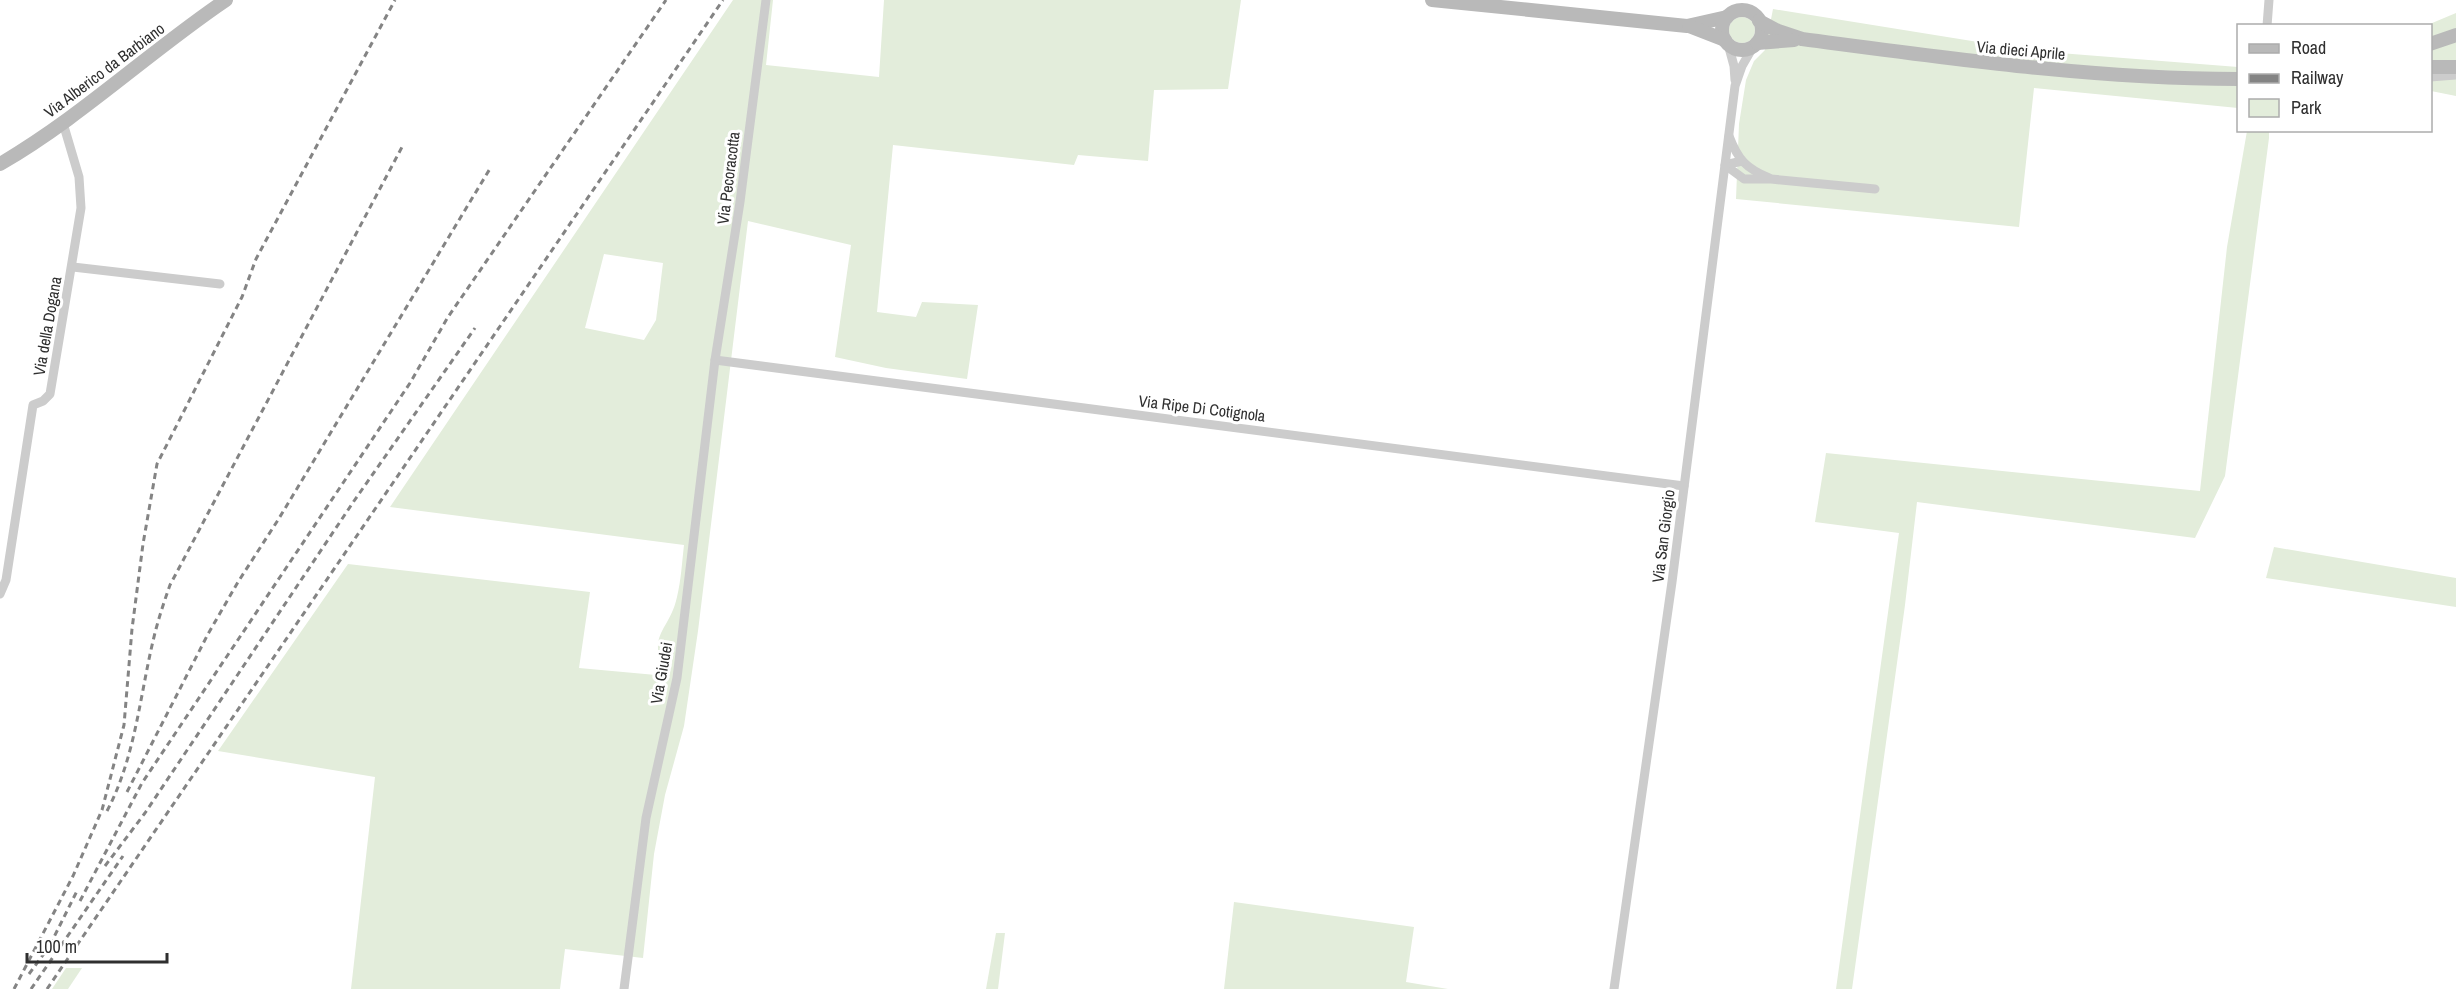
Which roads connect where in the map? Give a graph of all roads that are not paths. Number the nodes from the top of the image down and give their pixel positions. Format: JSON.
{"nodes":[{"id":1,"x":226,"y":0,"type":"edge"},
{"id":2,"x":766,"y":0,"type":"edge"},
{"id":3,"x":1432,"y":0,"type":"edge"},
{"id":4,"x":1736,"y":0,"type":"edge"},
{"id":5,"x":1752,"y":0,"type":"edge"},
{"id":6,"x":2269,"y":0,"type":"edge"},
{"id":7,"x":1728,"y":16,"type":"junction"},
{"id":8,"x":1758,"y":18,"type":"junction"},
{"id":9,"x":2267,"y":24,"type":"edge"},
{"id":10,"x":1688,"y":26,"type":"junction"},
{"id":11,"x":2456,"y":35,"type":"edge"},
{"id":12,"x":1802,"y":39,"type":"junction"},
{"id":13,"x":1726,"y":42,"type":"junction"},
{"id":14,"x":2432,"y":43,"type":"edge"},
{"id":15,"x":1755,"y":45,"type":"junction"},
{"id":16,"x":2432,"y":67,"type":"edge"},
{"id":17,"x":2456,"y":67,"type":"edge"},
{"id":18,"x":2456,"y":75,"type":"edge"},
{"id":19,"x":2432,"y":77,"type":"edge"},
{"id":20,"x":2237,"y":79,"type":"edge"},
{"id":21,"x":1735,"y":86,"type":"junction"},
{"id":22,"x":63,"y":123,"type":"junction"},
{"id":23,"x":1729,"y":134,"type":"junction"},
{"id":24,"x":1742,"y":161,"type":"junction"},
{"id":25,"x":0,"y":164,"type":"edge"},
{"id":26,"x":1725,"y":165,"type":"junction"},
{"id":27,"x":1744,"y":179,"type":"junction"},
{"id":28,"x":1772,"y":179,"type":"junction"},
{"id":29,"x":1875,"y":189,"type":"dead end"},
{"id":30,"x":1721,"y":193,"type":"junction"},
{"id":31,"x":73,"y":267,"type":"junction"},
{"id":32,"x":220,"y":284,"type":"dead end"},
{"id":33,"x":716,"y":360,"type":"junction"},
{"id":34,"x":1684,"y":486,"type":"junction"},
{"id":35,"x":0,"y":594,"type":"edge"},
{"id":36,"x":624,"y":989,"type":"edge"},
{"id":37,"x":1614,"y":989,"type":"edge"}],
"edges":[{"from":1,"to":22,"type":"main road","name":"Via Alberico da Barbiano"},
{"from":2,"to":33,"type":"street","name":"Via Pecoracotta"},
{"from":3,"to":10,"type":"main road"},
{"from":4,"to":7,"type":"main road"},
{"from":5,"to":8,"type":"main road"},
{"from":6,"to":9,"type":"street"},
{"from":7,"to":8,"type":"main road"},
{"from":7,"to":10,"type":"main road"},
{"from":7,"to":13,"type":"main road"},
{"from":8,"to":12,"type":"main road","name":"Via dieci Aprile"},
{"from":8,"to":15,"type":"main road"},
{"from":10,"to":13,"type":"main road"},
{"from":11,"to":14,"type":"main road"},
{"from":12,"to":15,"type":"main road","name":"Via dieci Aprile"},
{"from":12,"to":20,"type":"main road","name":"Via dieci Aprile"},
{"from":13,"to":15,"type":"main road"},
{"from":13,"to":21,"type":"street","name":"Via San Giorgio"},
{"from":15,"to":21,"type":"street","name":"Via San Giorgio"},
{"from":16,"to":17,"type":"main road"},
{"from":18,"to":19,"type":"street"},
{"from":21,"to":23,"type":"street","name":"Via San Giorgio"},
{"from":22,"to":25,"type":"main road","name":"Via Alberico da Barbiano"},
{"from":22,"to":31,"type":"street","name":"Via della Dogana"},
{"from":23,"to":24,"type":"street"},
{"from":23,"to":26,"type":"street","name":"Via San Giorgio"},
{"from":24,"to":26,"type":"street"},
{"from":24,"to":28,"type":"street"},
{"from":26,"to":27,"type":"street"},
{"from":26,"to":30,"type":"street","name":"Via San Giorgio"},
{"from":27,"to":28,"type":"street"},
{"from":27,"to":30,"type":"street"},
{"from":28,"to":29,"type":"street"},
{"from":30,"to":34,"type":"street","name":"Via San Giorgio"},
{"from":31,"to":32,"type":"street","name":"Via della Dogana"},
{"from":31,"to":35,"type":"street","name":"Via della Dogana"},
{"from":33,"to":34,"type":"street","name":"Via Ripe Di Cotignola"},
{"from":33,"to":36,"type":"street","name":"Via Giudei"},
{"from":34,"to":37,"type":"street","name":"Via San Giorgio"}]}
